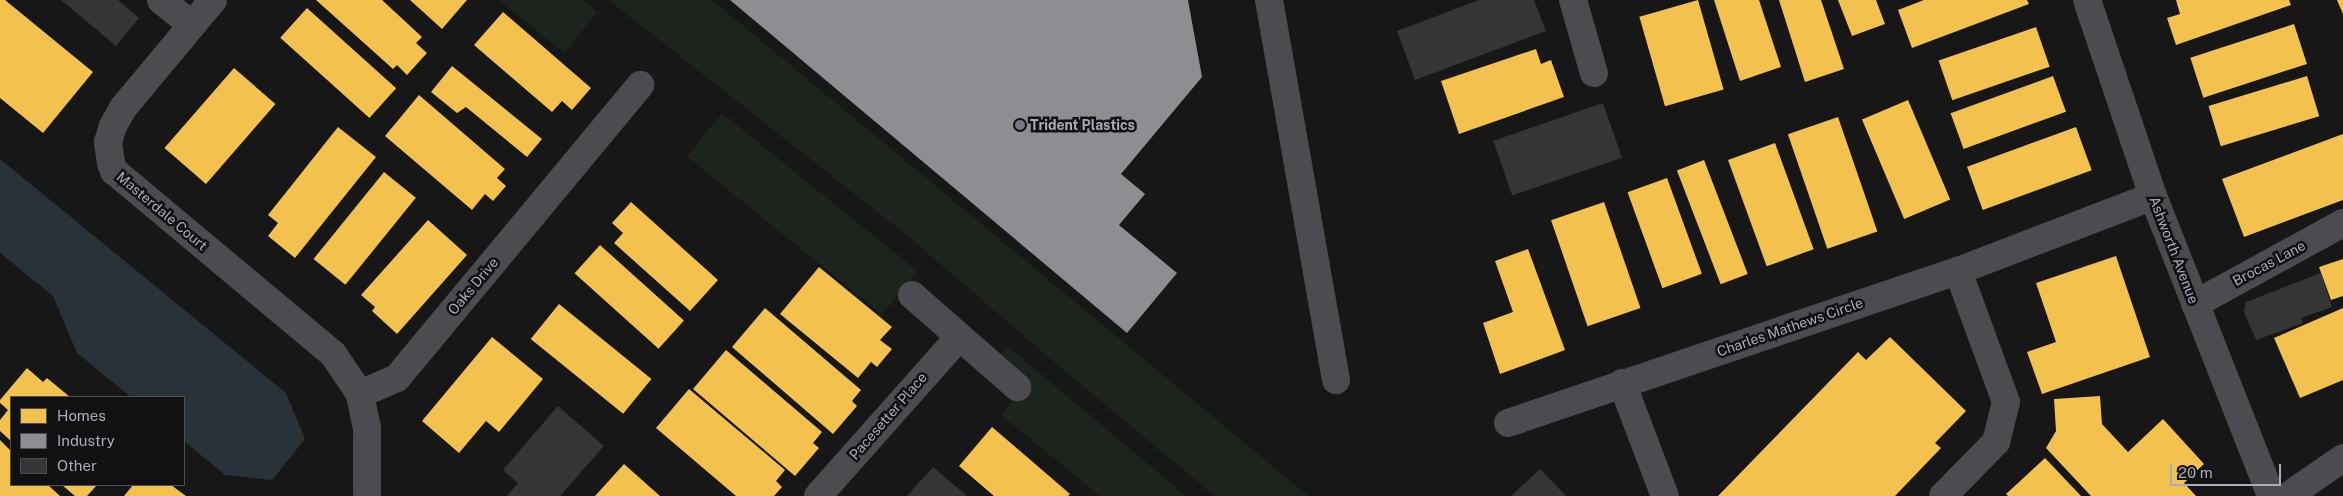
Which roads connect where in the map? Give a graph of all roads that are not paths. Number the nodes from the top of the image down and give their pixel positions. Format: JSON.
{"nodes":[{"id":1,"x":160,"y":0,"type":"edge"},
{"id":2,"x":212,"y":0,"type":"edge"},
{"id":3,"x":1269,"y":0,"type":"edge"},
{"id":4,"x":1573,"y":0,"type":"edge"},
{"id":5,"x":2087,"y":0,"type":"edge"},
{"id":6,"x":192,"y":26,"type":"junction"},
{"id":7,"x":1594,"y":73,"type":"dead end"},
{"id":8,"x":640,"y":85,"type":"dead end"},
{"id":9,"x":2153,"y":196,"type":"junction"},
{"id":10,"x":2343,"y":223,"type":"edge"},
{"id":11,"x":1958,"y":271,"type":"junction"},
{"id":12,"x":912,"y":295,"type":"dead end"},
{"id":13,"x":2195,"y":304,"type":"junction"},
{"id":14,"x":959,"y":336,"type":"junction"},
{"id":15,"x":1336,"y":380,"type":"dead end"},
{"id":16,"x":1622,"y":383,"type":"junction"},
{"id":17,"x":1018,"y":387,"type":"dead end"},
{"id":18,"x":360,"y":394,"type":"junction"},
{"id":19,"x":1508,"y":423,"type":"dead end"},
{"id":20,"x":2343,"y":458,"type":"edge"},
{"id":21,"x":367,"y":495,"type":"edge"},
{"id":22,"x":818,"y":496,"type":"edge"},
{"id":23,"x":1665,"y":496,"type":"edge"},
{"id":24,"x":1943,"y":496,"type":"edge"},
{"id":25,"x":2271,"y":496,"type":"edge"},
{"id":26,"x":2288,"y":496,"type":"edge"}],
"edges":[{"from":1,"to":6,"type":"street"},
{"from":2,"to":6,"type":"street","name":"Masterdale Court"},
{"from":3,"to":15,"type":"street"},
{"from":4,"to":7,"type":"street"},
{"from":5,"to":9,"type":"street","name":"Ashworth Avenue"},
{"from":6,"to":18,"type":"street","name":"Masterdale Court"},
{"from":8,"to":18,"type":"street","name":"Oaks Drive"},
{"from":9,"to":11,"type":"street","name":"Charles Mathews Circle"},
{"from":9,"to":13,"type":"street","name":"Ashworth Avenue"},
{"from":10,"to":13,"type":"street","name":"Brocas Lane"},
{"from":11,"to":16,"type":"street","name":"Charles Mathews Circle"},
{"from":11,"to":24,"type":"street"},
{"from":12,"to":14,"type":"street"},
{"from":13,"to":25,"type":"street","name":"Ashworth Avenue"},
{"from":14,"to":17,"type":"street"},
{"from":14,"to":22,"type":"street","name":"Pacesetter Place"},
{"from":16,"to":19,"type":"street","name":"Charles Mathews Circle"},
{"from":16,"to":23,"type":"street"},
{"from":18,"to":21,"type":"street"},
{"from":20,"to":26,"type":"street"}]}
